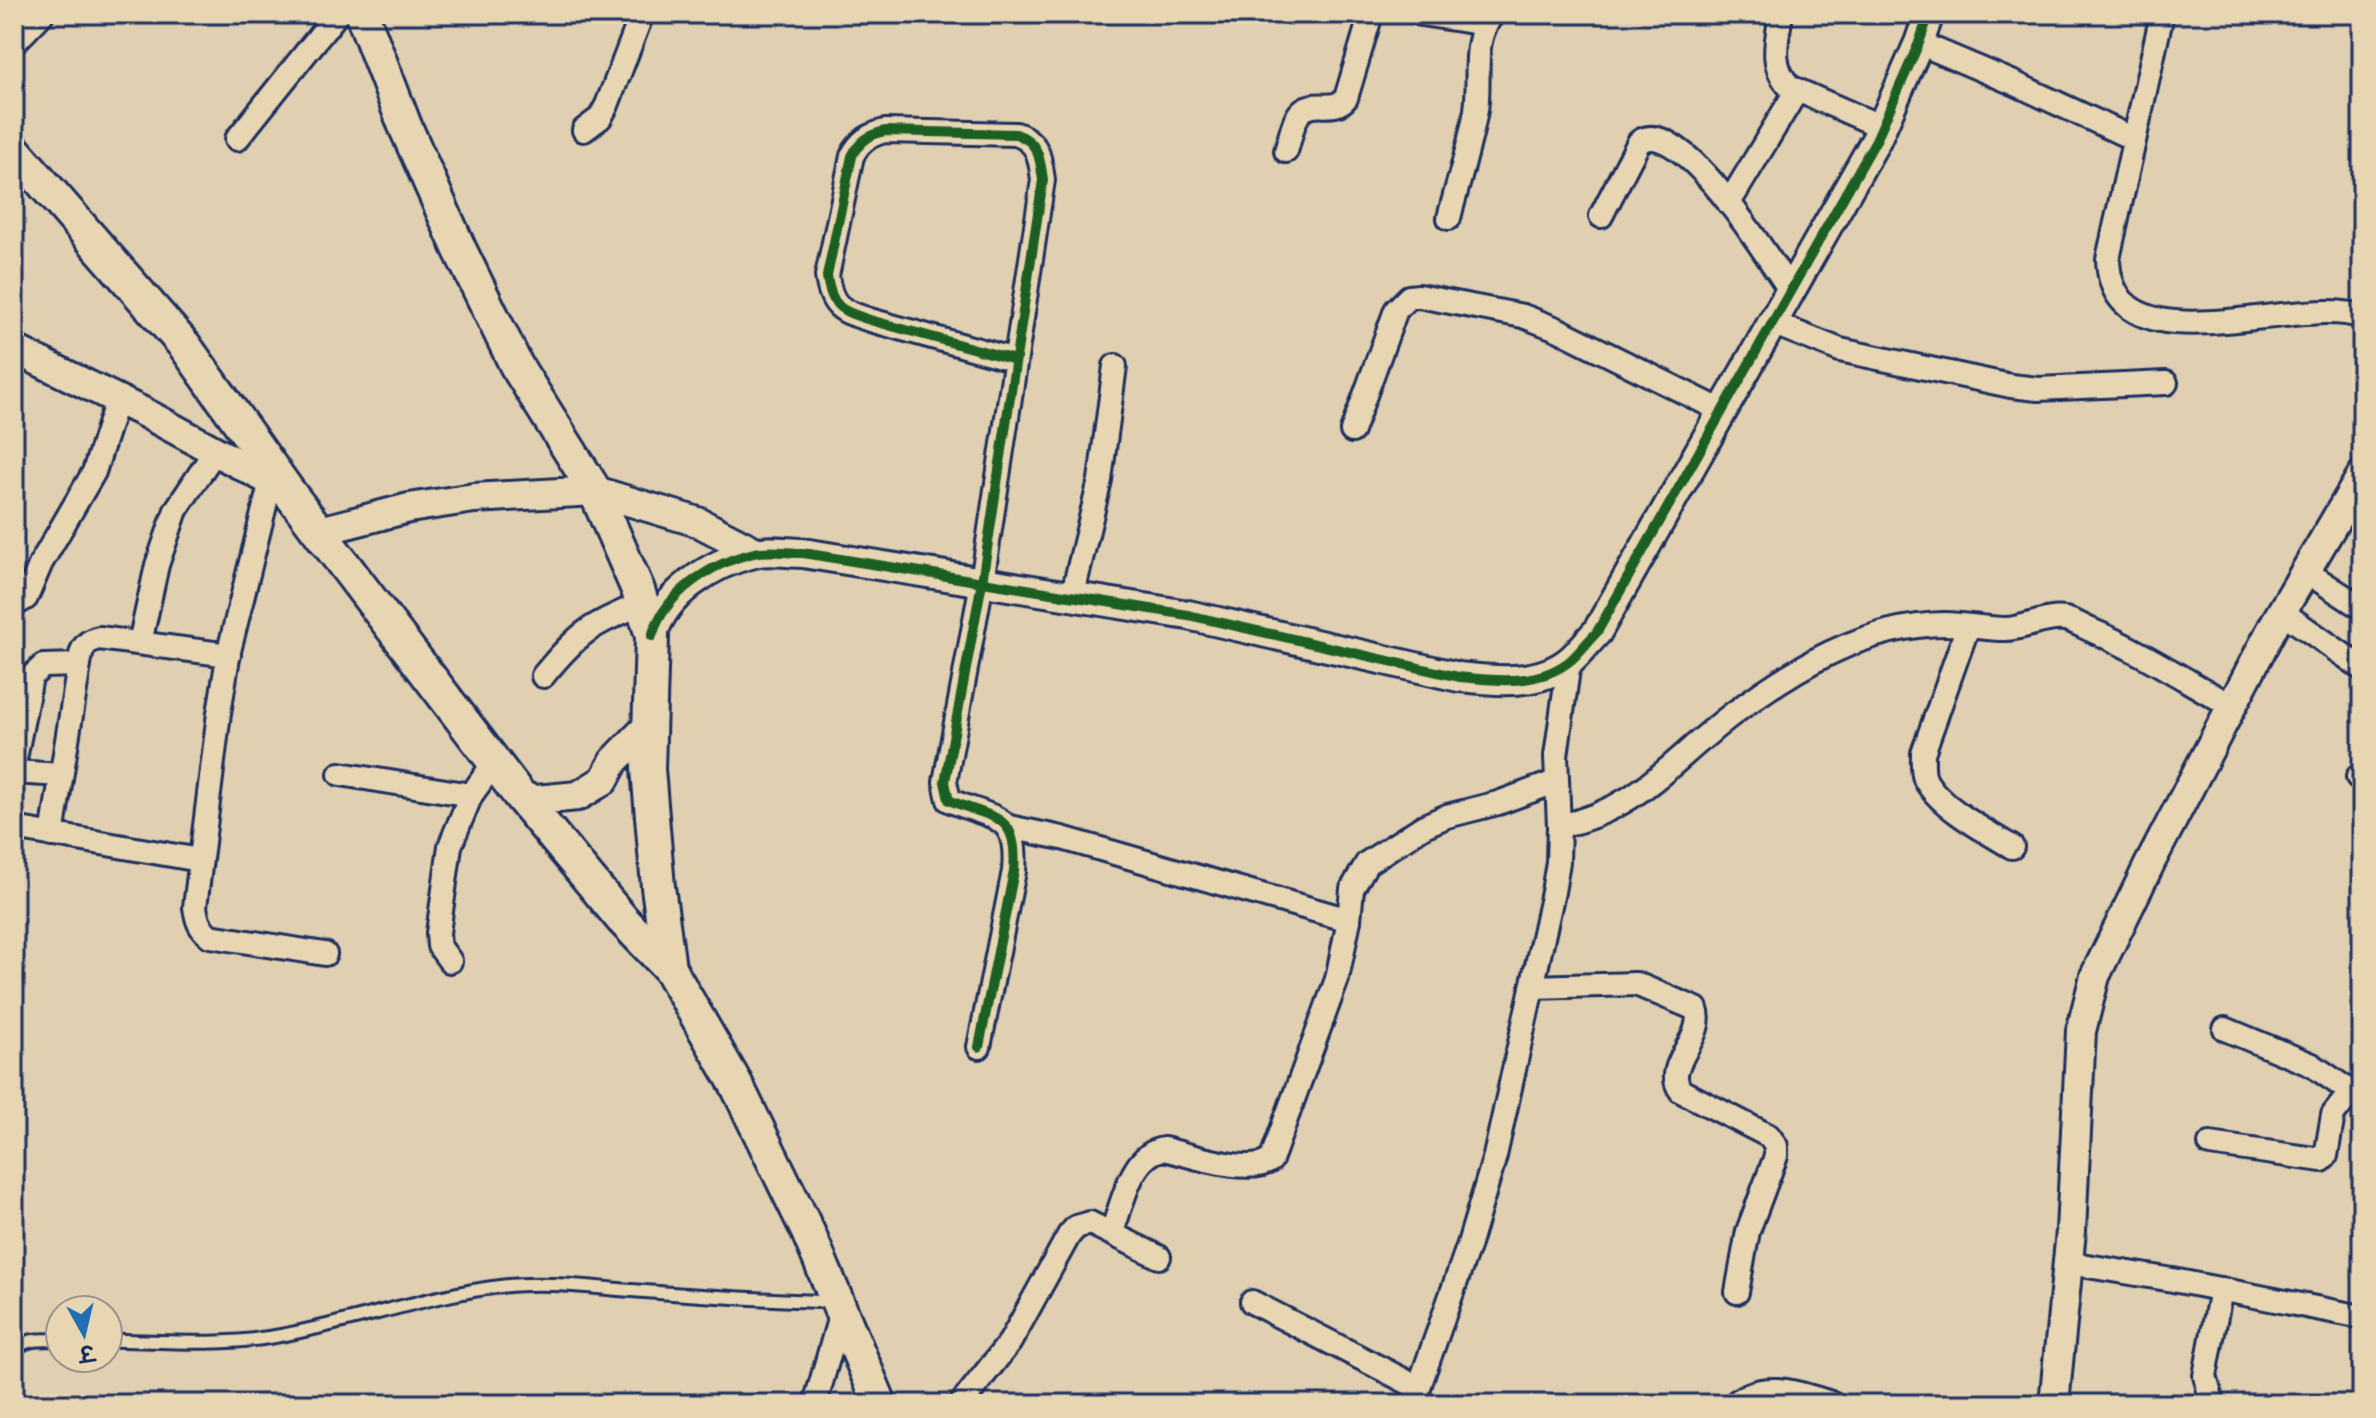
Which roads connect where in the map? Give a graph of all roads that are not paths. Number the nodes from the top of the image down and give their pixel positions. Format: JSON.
{"nodes":[{"id":1,"x":42,"y":14,"type":"edge"},
{"id":2,"x":337,"y":14,"type":"edge"},
{"id":3,"x":362,"y":14,"type":"edge"},
{"id":4,"x":642,"y":14,"type":"edge"},
{"id":5,"x":1371,"y":14,"type":"edge"},
{"id":6,"x":1421,"y":14,"type":"edge"},
{"id":7,"x":1781,"y":14,"type":"edge"},
{"id":8,"x":1929,"y":14,"type":"edge"},
{"id":9,"x":2162,"y":14,"type":"edge"},
{"id":10,"x":1490,"y":19,"type":"edge"},
{"id":11,"x":14,"y":43,"type":"edge"},
{"id":12,"x":1919,"y":43,"type":"junction"},
{"id":13,"x":1797,"y":90,"type":"junction"},
{"id":14,"x":1882,"y":127,"type":"junction"},
{"id":15,"x":584,"y":130,"type":"dead end"},
{"id":16,"x":237,"y":139,"type":"dead end"},
{"id":17,"x":2134,"y":139,"type":"junction"},
{"id":18,"x":14,"y":150,"type":"edge"},
{"id":19,"x":1286,"y":151,"type":"dead end"},
{"id":20,"x":1729,"y":203,"type":"junction"},
{"id":21,"x":1601,"y":216,"type":"dead end"},
{"id":22,"x":1449,"y":218,"type":"dead end"},
{"id":23,"x":1790,"y":290,"type":"junction"},
{"id":24,"x":2362,"y":317,"type":"edge"},
{"id":25,"x":1772,"y":323,"type":"junction"},
{"id":26,"x":14,"y":349,"type":"edge"},
{"id":27,"x":1015,"y":360,"type":"junction"},
{"id":28,"x":1115,"y":366,"type":"dead end"},
{"id":29,"x":2166,"y":383,"type":"dead end"},
{"id":30,"x":117,"y":400,"type":"junction"},
{"id":31,"x":1722,"y":411,"type":"junction"},
{"id":32,"x":1352,"y":431,"type":"dead end"},
{"id":33,"x":215,"y":451,"type":"junction"},
{"id":34,"x":2362,"y":475,"type":"edge"},
{"id":35,"x":280,"y":486,"type":"junction"},
{"id":36,"x":595,"y":491,"type":"junction"},
{"id":37,"x":320,"y":531,"type":"junction"},
{"id":38,"x":756,"y":552,"type":"junction"},
{"id":39,"x":2305,"y":571,"type":"junction"},
{"id":40,"x":982,"y":582,"type":"junction"},
{"id":41,"x":1072,"y":597,"type":"junction"},
{"id":42,"x":642,"y":604,"type":"junction"},
{"id":43,"x":14,"y":605,"type":"edge"},
{"id":44,"x":2362,"y":608,"type":"edge"},
{"id":45,"x":2282,"y":612,"type":"junction"},
{"id":46,"x":1968,"y":626,"type":"junction"},
{"id":47,"x":652,"y":636,"type":"junction"},
{"id":48,"x":140,"y":643,"type":"junction"},
{"id":49,"x":229,"y":655,"type":"junction"},
{"id":50,"x":1569,"y":662,"type":"junction"},
{"id":51,"x":79,"y":665,"type":"junction"},
{"id":52,"x":2362,"y":668,"type":"edge"},
{"id":53,"x":543,"y":676,"type":"dead end"},
{"id":54,"x":2232,"y":706,"type":"junction"},
{"id":55,"x":649,"y":725,"type":"junction"},
{"id":56,"x":495,"y":762,"type":"junction"},
{"id":57,"x":14,"y":764,"type":"edge"},
{"id":58,"x":14,"y":772,"type":"edge"},
{"id":59,"x":340,"y":774,"type":"dead end"},
{"id":60,"x":61,"y":775,"type":"junction"},
{"id":61,"x":1555,"y":782,"type":"junction"},
{"id":62,"x":471,"y":795,"type":"junction"},
{"id":63,"x":520,"y":796,"type":"junction"},
{"id":64,"x":1559,"y":826,"type":"junction"},
{"id":65,"x":1009,"y":827,"type":"junction"},
{"id":66,"x":14,"y":828,"type":"edge"},
{"id":67,"x":52,"y":835,"type":"junction"},
{"id":68,"x":2012,"y":847,"type":"dead end"},
{"id":69,"x":200,"y":860,"type":"junction"},
{"id":70,"x":1349,"y":920,"type":"junction"},
{"id":71,"x":325,"y":954,"type":"dead end"},
{"id":72,"x":450,"y":961,"type":"dead end"},
{"id":73,"x":669,"y":968,"type":"junction"},
{"id":74,"x":1532,"y":987,"type":"junction"},
{"id":75,"x":2225,"y":1029,"type":"dead end"},
{"id":76,"x":979,"y":1047,"type":"dead end"},
{"id":77,"x":2356,"y":1096,"type":"edge"},
{"id":78,"x":2210,"y":1144,"type":"dead end"},
{"id":79,"x":1112,"y":1232,"type":"junction"},
{"id":80,"x":1159,"y":1257,"type":"dead end"},
{"id":81,"x":2069,"y":1263,"type":"junction"},
{"id":82,"x":2221,"y":1289,"type":"junction"},
{"id":83,"x":1737,"y":1292,"type":"dead end"},
{"id":84,"x":1252,"y":1302,"type":"dead end"},
{"id":85,"x":840,"y":1306,"type":"junction"},
{"id":86,"x":2362,"y":1317,"type":"edge"},
{"id":87,"x":44,"y":1340,"type":"edge"},
{"id":88,"x":124,"y":1340,"type":"edge"},
{"id":89,"x":14,"y":1351,"type":"edge"},
{"id":90,"x":1416,"y":1396,"type":"edge"},
{"id":91,"x":815,"y":1404,"type":"edge"},
{"id":92,"x":880,"y":1404,"type":"edge"},
{"id":93,"x":961,"y":1404,"type":"edge"},
{"id":94,"x":1734,"y":1404,"type":"edge"},
{"id":95,"x":1834,"y":1404,"type":"edge"},
{"id":96,"x":2054,"y":1404,"type":"edge"},
{"id":97,"x":2213,"y":1404,"type":"edge"}],
"edges":[{"from":1,"to":11,"type":"street"},
{"from":2,"to":16,"type":"street"},
{"from":3,"to":36,"type":"main road"},
{"from":4,"to":15,"type":"street"},
{"from":5,"to":19,"type":"street"},
{"from":6,"to":10,"type":"street"},
{"from":7,"to":13,"type":"street"},
{"from":8,"to":12,"type":"street"},
{"from":9,"to":17,"type":"street"},
{"from":10,"to":22,"type":"street"},
{"from":12,"to":14,"type":"street"},
{"from":12,"to":17,"type":"street"},
{"from":13,"to":14,"type":"street"},
{"from":13,"to":20,"type":"street"},
{"from":14,"to":23,"type":"street"},
{"from":17,"to":24,"type":"street"},
{"from":18,"to":35,"type":"main road"},
{"from":20,"to":21,"type":"street"},
{"from":20,"to":23,"type":"street"},
{"from":23,"to":25,"type":"street"},
{"from":25,"to":29,"type":"street"},
{"from":25,"to":31,"type":"street"},
{"from":26,"to":30,"type":"street"},
{"from":27,"to":27,"type":"street"},
{"from":27,"to":40,"type":"street"},
{"from":28,"to":41,"type":"street"},
{"from":30,"to":33,"type":"street"},
{"from":30,"to":43,"type":"street"},
{"from":31,"to":32,"type":"street"},
{"from":31,"to":50,"type":"street"},
{"from":33,"to":35,"type":"street"},
{"from":33,"to":48,"type":"street"},
{"from":34,"to":39,"type":"street"},
{"from":35,"to":37,"type":"main road"},
{"from":35,"to":49,"type":"street"},
{"from":36,"to":37,"type":"street"},
{"from":36,"to":38,"type":"street"},
{"from":36,"to":42,"type":"main road"},
{"from":37,"to":56,"type":"main road"},
{"from":38,"to":40,"type":"street"},
{"from":38,"to":47,"type":"street"},
{"from":39,"to":44,"type":"street"},
{"from":39,"to":45,"type":"street"},
{"from":40,"to":41,"type":"street"},
{"from":40,"to":65,"type":"street"},
{"from":41,"to":50,"type":"street"},
{"from":42,"to":47,"type":"main road"},
{"from":42,"to":53,"type":"street"},
{"from":45,"to":52,"type":"street"},
{"from":45,"to":54,"type":"street"},
{"from":46,"to":54,"type":"street"},
{"from":46,"to":64,"type":"street"},
{"from":46,"to":68,"type":"street"},
{"from":47,"to":55,"type":"main road"},
{"from":48,"to":49,"type":"street"},
{"from":48,"to":51,"type":"street"},
{"from":49,"to":69,"type":"street"},
{"from":50,"to":61,"type":"street"},
{"from":51,"to":57,"type":"street"},
{"from":51,"to":60,"type":"street"},
{"from":54,"to":81,"type":"street"},
{"from":55,"to":63,"type":"street"},
{"from":55,"to":73,"type":"main road"},
{"from":56,"to":62,"type":"street"},
{"from":56,"to":63,"type":"main road"},
{"from":58,"to":60,"type":"street"},
{"from":59,"to":62,"type":"street"},
{"from":60,"to":67,"type":"street"},
{"from":61,"to":64,"type":"street"},
{"from":61,"to":70,"type":"street"},
{"from":62,"to":72,"type":"street"},
{"from":63,"to":73,"type":"main road"},
{"from":64,"to":74,"type":"street"},
{"from":65,"to":70,"type":"street"},
{"from":65,"to":76,"type":"street"},
{"from":66,"to":67,"type":"street"},
{"from":67,"to":69,"type":"street"},
{"from":69,"to":71,"type":"street"},
{"from":70,"to":79,"type":"street"},
{"from":73,"to":85,"type":"main road"},
{"from":74,"to":83,"type":"street"},
{"from":74,"to":90,"type":"street"},
{"from":75,"to":77,"type":"street"},
{"from":77,"to":78,"type":"street"},
{"from":79,"to":80,"type":"street"},
{"from":79,"to":93,"type":"street"},
{"from":81,"to":82,"type":"street"},
{"from":81,"to":96,"type":"street"},
{"from":82,"to":86,"type":"street"},
{"from":82,"to":97,"type":"street"},
{"from":84,"to":90,"type":"street"},
{"from":85,"to":88,"type":"lane"},
{"from":85,"to":91,"type":"street"},
{"from":85,"to":92,"type":"main road"},
{"from":87,"to":89,"type":"lane"},
{"from":94,"to":95,"type":"street"}]}
